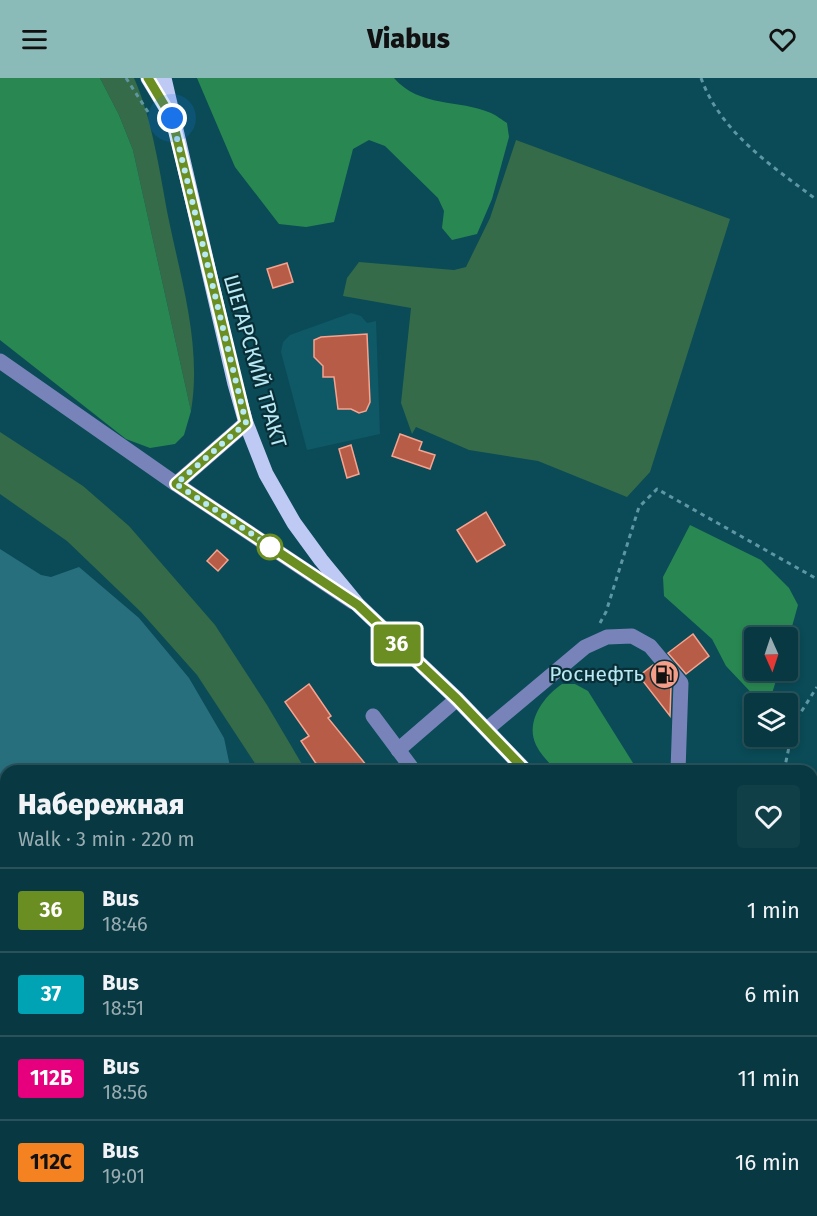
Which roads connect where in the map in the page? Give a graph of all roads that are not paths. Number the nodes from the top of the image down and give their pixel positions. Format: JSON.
{"nodes":[{"id":1,"x":148,"y":78,"type":"edge"},
{"id":2,"x":164,"y":78,"type":"edge"},
{"id":3,"x":172,"y":118,"type":"junction"},
{"id":4,"x":0,"y":361,"type":"edge"},
{"id":5,"x":246,"y":423,"type":"junction"},
{"id":6,"x":176,"y":484,"type":"junction"},
{"id":7,"x":358,"y":605,"type":"junction"},
{"id":8,"x":457,"y":699,"type":"junction"},
{"id":9,"x":373,"y":716,"type":"dead end"},
{"id":10,"x":487,"y":729,"type":"junction"},
{"id":11,"x":398,"y":750,"type":"junction"},
{"id":12,"x":409,"y":765,"type":"edge"},
{"id":13,"x":520,"y":765,"type":"edge"},
{"id":14,"x":678,"y":765,"type":"edge"}],
"edges":[{"from":1,"to":3,"type":"main road"},
{"from":2,"to":3,"type":"main road"},
{"from":3,"to":5,"type":"main road","name":"ШЕГАРСКИЙ ТРАКТ"},
{"from":4,"to":6,"type":"street"},
{"from":5,"to":6,"type":"street"},
{"from":5,"to":7,"type":"main road","name":"ШЕГАРСКИЙ ТРАКТ"},
{"from":6,"to":7,"type":"street"},
{"from":7,"to":8,"type":"main road","name":"ШЕГАРСКИЙ ТРАКТ"},
{"from":8,"to":10,"type":"main road","name":"ШЕГАРСКИЙ ТРАКТ"},
{"from":8,"to":11,"type":"street"},
{"from":9,"to":11,"type":"street"},
{"from":10,"to":13,"type":"main road","name":"ШЕГАРСКИЙ ТРАКТ"},
{"from":10,"to":14,"type":"street"},
{"from":11,"to":12,"type":"street"}]}
